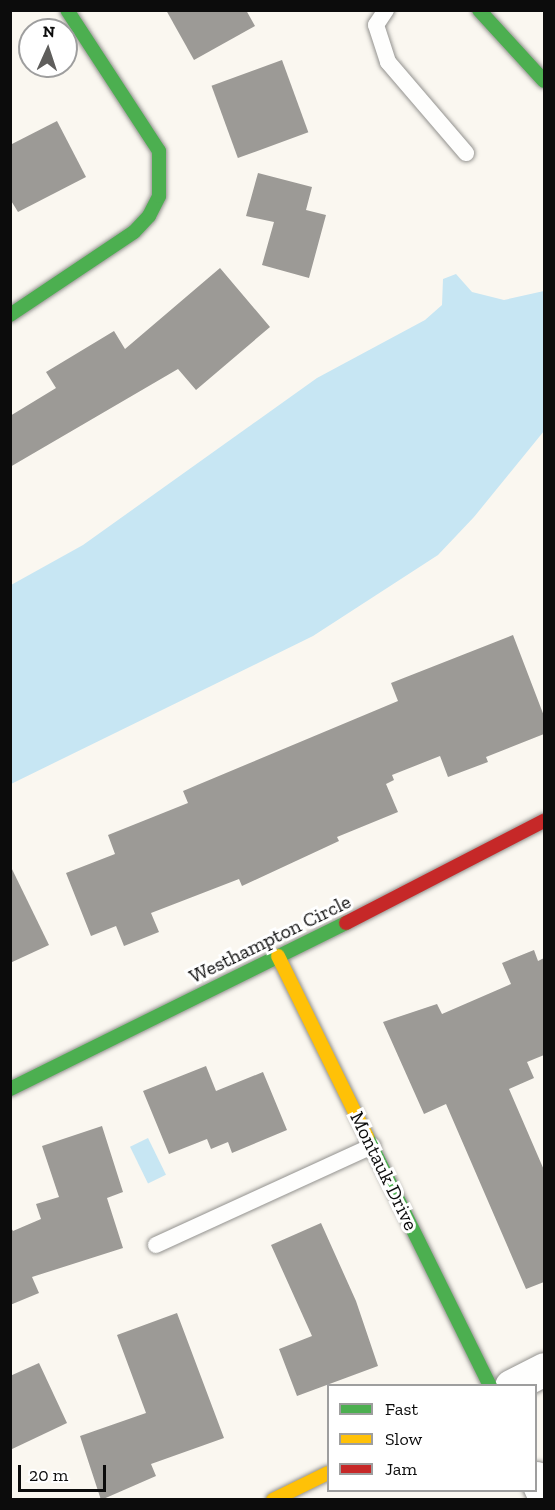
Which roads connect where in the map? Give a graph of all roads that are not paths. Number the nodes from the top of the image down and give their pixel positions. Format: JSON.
{"nodes":[{"id":1,"x":67,"y":10,"type":"edge"},
{"id":2,"x":386,"y":10,"type":"edge"},
{"id":3,"x":479,"y":10,"type":"edge"},
{"id":4,"x":544,"y":81,"type":"edge"},
{"id":5,"x":466,"y":153,"type":"dead end"},
{"id":6,"x":10,"y":315,"type":"edge"},
{"id":7,"x":544,"y":821,"type":"edge"},
{"id":8,"x":278,"y":956,"type":"junction"},
{"id":9,"x":10,"y":1089,"type":"edge"},
{"id":10,"x":372,"y":1146,"type":"junction"},
{"id":11,"x":156,"y":1245,"type":"dead end"},
{"id":12,"x":544,"y":1369,"type":"edge"},
{"id":13,"x":489,"y":1384,"type":"edge"},
{"id":14,"x":515,"y":1384,"type":"edge"},
{"id":15,"x":327,"y":1473,"type":"edge"},
{"id":16,"x":537,"y":1480,"type":"edge"},
{"id":17,"x":544,"y":1496,"type":"edge"},
{"id":18,"x":273,"y":1500,"type":"edge"}],
"edges":[{"from":1,"to":6,"type":"street"},
{"from":2,"to":5,"type":"lane"},
{"from":3,"to":4,"type":"street"},
{"from":7,"to":8,"type":"street","name":"Westhampton Circle"},
{"from":8,"to":9,"type":"street","name":"Westhampton Circle"},
{"from":8,"to":10,"type":"street","name":"Montauk Drive"},
{"from":10,"to":11,"type":"lane"},
{"from":10,"to":13,"type":"street","name":"Montauk Drive"},
{"from":12,"to":14,"type":"street"},
{"from":15,"to":18,"type":"street"},
{"from":16,"to":17,"type":"street"}]}
